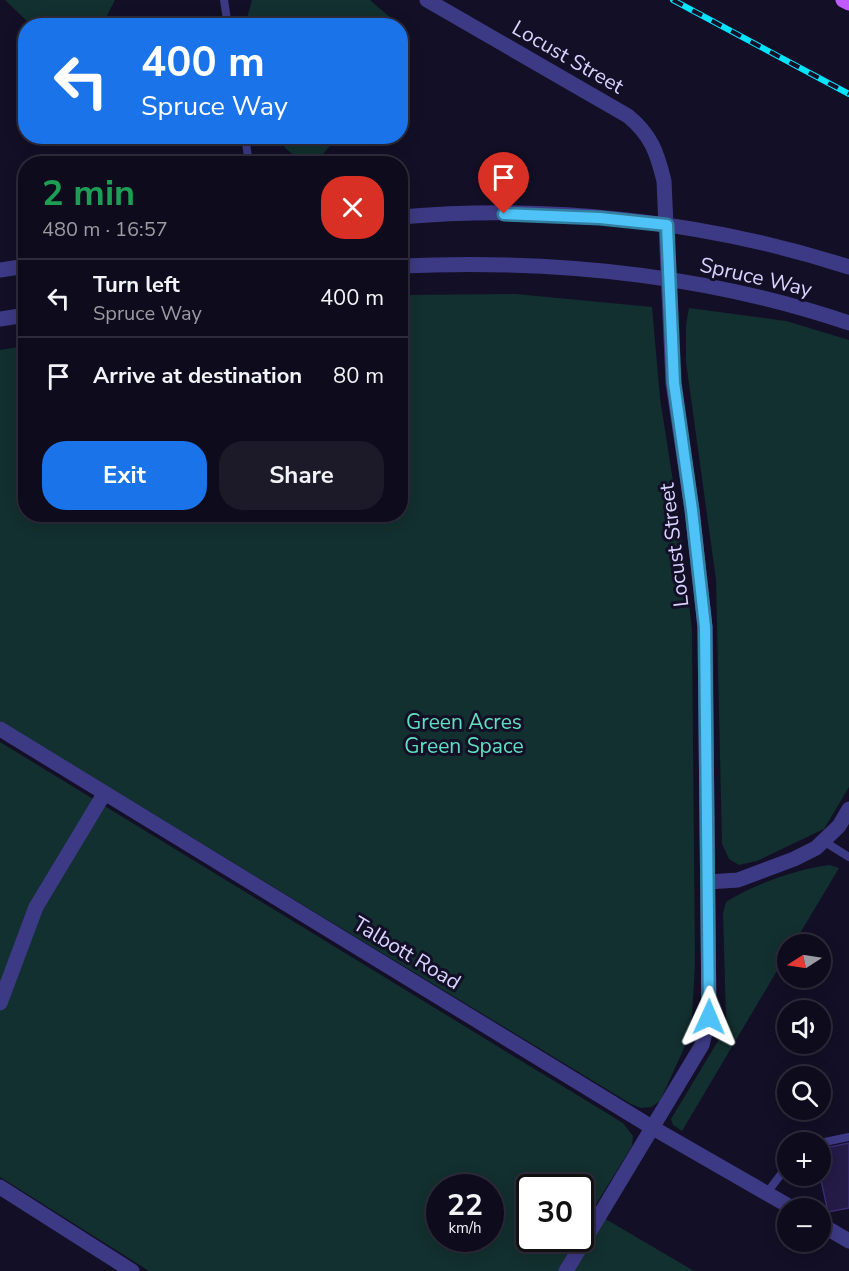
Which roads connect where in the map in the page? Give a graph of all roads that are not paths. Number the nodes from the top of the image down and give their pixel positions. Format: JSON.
{"nodes":[{"id":1,"x":224,"y":0,"type":"edge"},
{"id":2,"x":427,"y":0,"type":"edge"},
{"id":3,"x":843,"y":0,"type":"edge"},
{"id":4,"x":849,"y":3,"type":"edge"},
{"id":5,"x":227,"y":18,"type":"edge"},
{"id":6,"x":408,"y":217,"type":"edge"},
{"id":7,"x":667,"y":225,"type":"junction"},
{"id":8,"x":408,"y":266,"type":"edge"},
{"id":9,"x":18,"y":267,"type":"edge"},
{"id":10,"x":849,"y":267,"type":"edge"},
{"id":11,"x":0,"y":270,"type":"edge"},
{"id":12,"x":669,"y":279,"type":"junction"},
{"id":13,"x":18,"y":316,"type":"edge"},
{"id":14,"x":0,"y":319,"type":"edge"},
{"id":15,"x":849,"y":323,"type":"edge"},
{"id":16,"x":0,"y":729,"type":"edge"},
{"id":17,"x":104,"y":794,"type":"junction"},
{"id":18,"x":849,"y":809,"type":"edge"},
{"id":19,"x":825,"y":842,"type":"junction"},
{"id":20,"x":849,"y":857,"type":"edge"},
{"id":21,"x":708,"y":882,"type":"junction"},
{"id":22,"x":0,"y":1003,"type":"edge"},
{"id":23,"x":653,"y":1128,"type":"junction"},
{"id":24,"x":849,"y":1137,"type":"edge"},
{"id":25,"x":831,"y":1141,"type":"edge"},
{"id":26,"x":777,"y":1180,"type":"edge"},
{"id":27,"x":0,"y":1187,"type":"edge"},
{"id":28,"x":766,"y":1194,"type":"junction"},
{"id":29,"x":777,"y":1200,"type":"edge"},
{"id":30,"x":831,"y":1230,"type":"edge"},
{"id":31,"x":849,"y":1241,"type":"edge"},
{"id":32,"x":132,"y":1271,"type":"edge"},
{"id":33,"x":566,"y":1271,"type":"edge"}],
"edges":[{"from":1,"to":5,"type":"lane"},
{"from":2,"to":7,"type":"street","name":"Locust Street"},
{"from":3,"to":4,"type":"main road"},
{"from":6,"to":7,"type":"street","name":"Spruce Way"},
{"from":7,"to":10,"type":"street","name":"Spruce Way"},
{"from":7,"to":12,"type":"street","name":"Locust Street"},
{"from":8,"to":12,"type":"street","name":"Spruce Way"},
{"from":9,"to":11,"type":"street"},
{"from":12,"to":15,"type":"street","name":"Spruce Way"},
{"from":12,"to":21,"type":"street","name":"Locust Street"},
{"from":13,"to":14,"type":"street"},
{"from":16,"to":17,"type":"street","name":"Talbott Road"},
{"from":17,"to":22,"type":"street"},
{"from":17,"to":23,"type":"street","name":"Talbott Road"},
{"from":18,"to":19,"type":"street"},
{"from":19,"to":20,"type":"lane"},
{"from":19,"to":21,"type":"street"},
{"from":21,"to":23,"type":"street","name":"Locust Street"},
{"from":23,"to":28,"type":"street","name":"Talbott Road"},
{"from":23,"to":33,"type":"street","name":"Locust Street"},
{"from":24,"to":25,"type":"lane"},
{"from":26,"to":28,"type":"lane"},
{"from":27,"to":32,"type":"street"},
{"from":28,"to":29,"type":"street","name":"Talbott Road"},
{"from":30,"to":31,"type":"street"}]}
